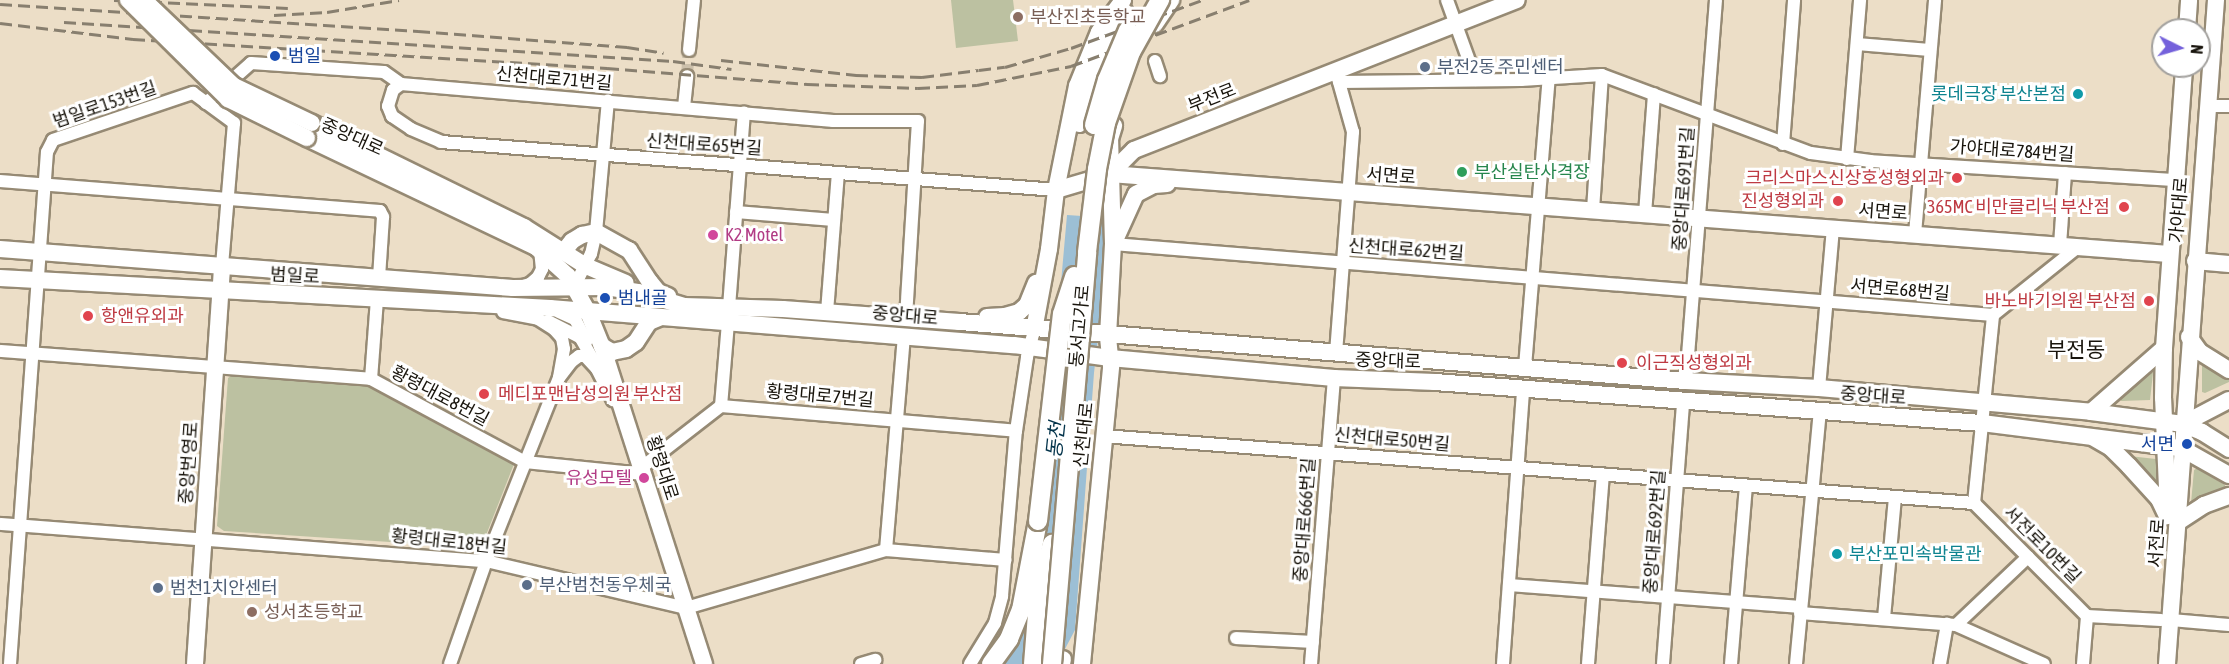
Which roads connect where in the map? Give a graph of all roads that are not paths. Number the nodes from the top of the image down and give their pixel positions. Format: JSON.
{"nodes":[{"id":1,"x":128,"y":0,"type":"edge"},
{"id":2,"x":144,"y":0,"type":"edge"},
{"id":3,"x":694,"y":0,"type":"edge"},
{"id":4,"x":1123,"y":0,"type":"edge"},
{"id":5,"x":1133,"y":0,"type":"edge"},
{"id":6,"x":1146,"y":0,"type":"edge"},
{"id":7,"x":1160,"y":0,"type":"edge"},
{"id":8,"x":1171,"y":0,"type":"edge"},
{"id":9,"x":1448,"y":0,"type":"edge"},
{"id":10,"x":1517,"y":0,"type":"edge"},
{"id":11,"x":1716,"y":0,"type":"edge"},
{"id":12,"x":1794,"y":0,"type":"edge"},
{"id":13,"x":1860,"y":0,"type":"edge"},
{"id":14,"x":1935,"y":0,"type":"edge"},
{"id":15,"x":2189,"y":0,"type":"edge"},
{"id":16,"x":2216,"y":0,"type":"edge"},
{"id":17,"x":2188,"y":18,"type":"edge"},
{"id":18,"x":1456,"y":24,"type":"junction"},
{"id":19,"x":1857,"y":47,"type":"junction"},
{"id":20,"x":689,"y":50,"type":"tunnel mouth"},
{"id":21,"x":1930,"y":50,"type":"junction"},
{"id":22,"x":1155,"y":61,"type":"dead end"},
{"id":23,"x":1602,"y":75,"type":"junction"},
{"id":24,"x":687,"y":76,"type":"tunnel mouth"},
{"id":25,"x":1160,"y":76,"type":"dead end"},
{"id":26,"x":1338,"y":76,"type":"junction"},
{"id":27,"x":1548,"y":78,"type":"junction"},
{"id":28,"x":2183,"y":78,"type":"edge"},
{"id":29,"x":1476,"y":80,"type":"junction"},
{"id":30,"x":401,"y":84,"type":"junction"},
{"id":31,"x":1654,"y":94,"type":"junction"},
{"id":32,"x":608,"y":101,"type":"junction"},
{"id":33,"x":206,"y":103,"type":"junction"},
{"id":34,"x":2207,"y":106,"type":"junction"},
{"id":35,"x":2229,"y":106,"type":"edge"},
{"id":36,"x":684,"y":107,"type":"junction"},
{"id":37,"x":744,"y":113,"type":"junction"},
{"id":38,"x":1708,"y":113,"type":"junction"},
{"id":39,"x":309,"y":130,"type":"junction"},
{"id":40,"x":1783,"y":144,"type":"junction"},
{"id":41,"x":602,"y":155,"type":"junction"},
{"id":42,"x":1847,"y":159,"type":"junction"},
{"id":43,"x":1921,"y":164,"type":"junction"},
{"id":44,"x":740,"y":165,"type":"junction"},
{"id":45,"x":838,"y":173,"type":"junction"},
{"id":46,"x":2065,"y":173,"type":"junction"},
{"id":47,"x":1110,"y":174,"type":"junction"},
{"id":48,"x":914,"y":179,"type":"junction"},
{"id":49,"x":0,"y":180,"type":"edge"},
{"id":50,"x":2175,"y":180,"type":"junction"},
{"id":51,"x":1192,"y":181,"type":"junction"},
{"id":52,"x":44,"y":184,"type":"junction"},
{"id":53,"x":1056,"y":190,"type":"junction"},
{"id":54,"x":1348,"y":193,"type":"junction"},
{"id":55,"x":227,"y":198,"type":"junction"},
{"id":56,"x":1539,"y":206,"type":"junction"},
{"id":57,"x":1593,"y":210,"type":"junction"},
{"id":58,"x":736,"y":212,"type":"junction"},
{"id":59,"x":1646,"y":214,"type":"junction"},
{"id":60,"x":1700,"y":218,"type":"junction"},
{"id":61,"x":834,"y":220,"type":"junction"},
{"id":62,"x":1833,"y":228,"type":"junction"},
{"id":63,"x":596,"y":232,"type":"junction"},
{"id":64,"x":1915,"y":234,"type":"junction"},
{"id":65,"x":1113,"y":244,"type":"junction"},
{"id":66,"x":2060,"y":245,"type":"junction"},
{"id":67,"x":568,"y":246,"type":"junction"},
{"id":68,"x":2078,"y":247,"type":"junction"},
{"id":69,"x":0,"y":249,"type":"edge"},
{"id":70,"x":540,"y":249,"type":"junction"},
{"id":71,"x":1049,"y":249,"type":"junction"},
{"id":72,"x":40,"y":251,"type":"junction"},
{"id":73,"x":2169,"y":254,"type":"junction"},
{"id":74,"x":2195,"y":261,"type":"junction"},
{"id":75,"x":1343,"y":263,"type":"junction"},
{"id":76,"x":2229,"y":264,"type":"edge"},
{"id":77,"x":222,"y":265,"type":"junction"},
{"id":78,"x":586,"y":266,"type":"junction"},
{"id":79,"x":1074,"y":276,"type":"junction"},
{"id":80,"x":0,"y":278,"type":"edge"},
{"id":81,"x":379,"y":278,"type":"junction"},
{"id":82,"x":1533,"y":278,"type":"junction"},
{"id":83,"x":37,"y":281,"type":"junction"},
{"id":84,"x":574,"y":287,"type":"junction"},
{"id":85,"x":513,"y":288,"type":"junction"},
{"id":86,"x":628,"y":290,"type":"junction"},
{"id":87,"x":221,"y":291,"type":"junction"},
{"id":88,"x":1695,"y":291,"type":"junction"},
{"id":89,"x":658,"y":292,"type":"junction"},
{"id":90,"x":377,"y":300,"type":"junction"},
{"id":91,"x":1827,"y":302,"type":"junction"},
{"id":92,"x":706,"y":306,"type":"junction"},
{"id":93,"x":588,"y":312,"type":"junction"},
{"id":94,"x":827,"y":312,"type":"junction"},
{"id":95,"x":544,"y":314,"type":"junction"},
{"id":96,"x":729,"y":315,"type":"junction"},
{"id":97,"x":1993,"y":315,"type":"junction"},
{"id":98,"x":659,"y":318,"type":"junction"},
{"id":99,"x":906,"y":319,"type":"junction"},
{"id":100,"x":960,"y":322,"type":"junction"},
{"id":101,"x":1034,"y":330,"type":"junction"},
{"id":102,"x":904,"y":336,"type":"junction"},
{"id":103,"x":1108,"y":336,"type":"junction"},
{"id":104,"x":2189,"y":337,"type":"junction"},
{"id":105,"x":595,"y":347,"type":"junction"},
{"id":106,"x":1029,"y":347,"type":"junction"},
{"id":107,"x":2164,"y":348,"type":"junction"},
{"id":108,"x":0,"y":351,"type":"edge"},
{"id":109,"x":32,"y":353,"type":"junction"},
{"id":110,"x":1336,"y":353,"type":"junction"},
{"id":111,"x":1110,"y":358,"type":"junction"},
{"id":112,"x":215,"y":367,"type":"junction"},
{"id":113,"x":1525,"y":367,"type":"junction"},
{"id":114,"x":597,"y":369,"type":"junction"},
{"id":115,"x":2229,"y":370,"type":"edge"},
{"id":116,"x":560,"y":378,"type":"junction"},
{"id":117,"x":1334,"y":378,"type":"junction"},
{"id":118,"x":371,"y":379,"type":"junction"},
{"id":119,"x":1686,"y":381,"type":"junction"},
{"id":120,"x":1819,"y":388,"type":"junction"},
{"id":121,"x":1523,"y":391,"type":"junction"},
{"id":122,"x":2229,"y":400,"type":"edge"},
{"id":123,"x":1683,"y":403,"type":"junction"},
{"id":124,"x":1984,"y":404,"type":"junction"},
{"id":125,"x":721,"y":406,"type":"junction"},
{"id":126,"x":1820,"y":411,"type":"junction"},
{"id":127,"x":2091,"y":412,"type":"junction"},
{"id":128,"x":624,"y":415,"type":"junction"},
{"id":129,"x":2165,"y":420,"type":"junction"},
{"id":130,"x":897,"y":421,"type":"junction"},
{"id":131,"x":1982,"y":423,"type":"junction"},
{"id":132,"x":2183,"y":424,"type":"junction"},
{"id":133,"x":1016,"y":431,"type":"junction"},
{"id":134,"x":1103,"y":436,"type":"junction"},
{"id":135,"x":2090,"y":436,"type":"junction"},
{"id":136,"x":2174,"y":446,"type":"junction"},
{"id":137,"x":2229,"y":449,"type":"edge"},
{"id":138,"x":1328,"y":453,"type":"junction"},
{"id":139,"x":525,"y":462,"type":"junction"},
{"id":140,"x":1518,"y":468,"type":"junction"},
{"id":141,"x":642,"y":471,"type":"junction"},
{"id":142,"x":1603,"y":475,"type":"junction"},
{"id":143,"x":2229,"y":475,"type":"edge"},
{"id":144,"x":1677,"y":481,"type":"junction"},
{"id":145,"x":1746,"y":486,"type":"junction"},
{"id":146,"x":1810,"y":491,"type":"junction"},
{"id":147,"x":2229,"y":496,"type":"edge"},
{"id":148,"x":1895,"y":497,"type":"junction"},
{"id":149,"x":1974,"y":503,"type":"junction"},
{"id":150,"x":2173,"y":520,"type":"junction"},
{"id":151,"x":0,"y":524,"type":"edge"},
{"id":152,"x":20,"y":525,"type":"junction"},
{"id":153,"x":203,"y":540,"type":"junction"},
{"id":154,"x":1052,"y":544,"type":"junction"},
{"id":155,"x":886,"y":550,"type":"junction"},
{"id":156,"x":2028,"y":557,"type":"junction"},
{"id":157,"x":1006,"y":560,"type":"junction"},
{"id":158,"x":486,"y":561,"type":"junction"},
{"id":159,"x":1509,"y":585,"type":"junction"},
{"id":160,"x":1594,"y":591,"type":"junction"},
{"id":161,"x":1668,"y":597,"type":"junction"},
{"id":162,"x":1736,"y":602,"type":"junction"},
{"id":163,"x":686,"y":609,"type":"junction"},
{"id":164,"x":1800,"y":610,"type":"junction"},
{"id":165,"x":2087,"y":616,"type":"junction"},
{"id":166,"x":1884,"y":618,"type":"junction"},
{"id":167,"x":2166,"y":620,"type":"junction"},
{"id":168,"x":1952,"y":624,"type":"junction"},
{"id":169,"x":2229,"y":625,"type":"edge"},
{"id":170,"x":1236,"y":638,"type":"dead end"},
{"id":171,"x":1313,"y":642,"type":"junction"},
{"id":172,"x":875,"y":660,"type":"dead end"},
{"id":173,"x":1059,"y":662,"type":"edge"},
{"id":174,"x":10,"y":664,"type":"edge"},
{"id":175,"x":195,"y":664,"type":"edge"},
{"id":176,"x":450,"y":664,"type":"edge"},
{"id":177,"x":704,"y":664,"type":"edge"},
{"id":178,"x":861,"y":664,"type":"edge"},
{"id":179,"x":970,"y":664,"type":"edge"},
{"id":180,"x":991,"y":664,"type":"edge"},
{"id":181,"x":1033,"y":664,"type":"edge"},
{"id":182,"x":1042,"y":664,"type":"edge"},
{"id":183,"x":1082,"y":664,"type":"edge"},
{"id":184,"x":1311,"y":664,"type":"edge"},
{"id":185,"x":1503,"y":664,"type":"edge"},
{"id":186,"x":1588,"y":664,"type":"edge"},
{"id":187,"x":1663,"y":664,"type":"edge"},
{"id":188,"x":1731,"y":664,"type":"edge"},
{"id":189,"x":1796,"y":664,"type":"edge"},
{"id":190,"x":1940,"y":664,"type":"edge"},
{"id":191,"x":2044,"y":664,"type":"edge"},
{"id":192,"x":2083,"y":664,"type":"edge"},
{"id":193,"x":2158,"y":664,"type":"edge"},
{"id":194,"x":2167,"y":664,"type":"edge"}],
"edges":[{"from":1,"to":39,"type":"main road","name":"중앙대로","bridge":true},
{"from":2,"to":39,"type":"main road","name":"중앙대로","bridge":true},
{"from":3,"to":20,"type":"street"},
{"from":4,"to":53,"type":"main road"},
{"from":5,"to":53,"type":"main road"},
{"from":6,"to":79,"type":"highway","name":"동서고가로","bridge":true},
{"from":7,"to":173,"type":"highway","bridge":true},
{"from":8,"to":47,"type":"main road","name":"신천대로"},
{"from":9,"to":18,"type":"street"},
{"from":10,"to":18,"type":"main road","name":"부전로"},
{"from":11,"to":38,"type":"street","name":"중앙대로691번길"},
{"from":12,"to":40,"type":"street"},
{"from":13,"to":19,"type":"street"},
{"from":14,"to":21,"type":"street"},
{"from":15,"to":17,"type":"main road"},
{"from":16,"to":34,"type":"main road","name":"가야대로"},
{"from":18,"to":26,"type":"main road","name":"부전로"},
{"from":18,"to":29,"type":"street"},
{"from":19,"to":21,"type":"street"},
{"from":19,"to":42,"type":"street"},
{"from":21,"to":43,"type":"street"},
{"from":22,"to":25,"type":"street"},
{"from":23,"to":27,"type":"street"},
{"from":23,"to":31,"type":"street","name":"가야대로784번길"},
{"from":23,"to":57,"type":"street"},
{"from":24,"to":36,"type":"street"},
{"from":26,"to":29,"type":"street"},
{"from":26,"to":47,"type":"main road","name":"부전로"},
{"from":26,"to":54,"type":"street","name":"서면로"},
{"from":27,"to":29,"type":"street"},
{"from":27,"to":56,"type":"street"},
{"from":28,"to":50,"type":"main road","name":"가야대로"},
{"from":30,"to":32,"type":"street","name":"신천대로71번길"},
{"from":30,"to":33,"type":"street","name":"신천대로71번길"},
{"from":30,"to":41,"type":"street","name":"신천대로65번길"},
{"from":31,"to":38,"type":"street","name":"가야대로784번길"},
{"from":31,"to":59,"type":"street"},
{"from":32,"to":36,"type":"street","name":"신천대로71번길"},
{"from":32,"to":41,"type":"street"},
{"from":33,"to":52,"type":"street","name":"범일로153번길"},
{"from":33,"to":55,"type":"street","name":"범일로153번길"},
{"from":34,"to":35,"type":"street"},
{"from":34,"to":74,"type":"main road","name":"가야대로"},
{"from":36,"to":37,"type":"street","name":"신천대로71번길"},
{"from":37,"to":44,"type":"street"},
{"from":37,"to":48,"type":"street","name":"신천대로71번길"},
{"from":38,"to":40,"type":"street","name":"가야대로784번길"},
{"from":38,"to":60,"type":"street","name":"중앙대로691번길"},
{"from":39,"to":67,"type":"main road","name":"중앙대로"},
{"from":39,"to":70,"type":"main road","name":"중앙대로"},
{"from":40,"to":42,"type":"street","name":"가야대로784번길"},
{"from":41,"to":44,"type":"street","name":"신천대로65번길"},
{"from":41,"to":63,"type":"street"},
{"from":42,"to":43,"type":"street","name":"가야대로784번길"},
{"from":43,"to":46,"type":"street","name":"가야대로784번길"},
{"from":43,"to":64,"type":"street"},
{"from":44,"to":45,"type":"street","name":"신천대로65번길"},
{"from":44,"to":58,"type":"street"},
{"from":45,"to":48,"type":"street","name":"신천대로65번길"},
{"from":45,"to":61,"type":"street"},
{"from":46,"to":50,"type":"street","name":"가야대로784번길"},
{"from":46,"to":66,"type":"street"},
{"from":47,"to":51,"type":"main road","name":"서면로"},
{"from":47,"to":53,"type":"main road"},
{"from":47,"to":65,"type":"main road","name":"신천대로"},
{"from":48,"to":53,"type":"street","name":"신천대로65번길"},
{"from":48,"to":99,"type":"street"},
{"from":49,"to":52,"type":"street"},
{"from":50,"to":73,"type":"main road","name":"가야대로"},
{"from":51,"to":54,"type":"main road","name":"서면로"},
{"from":51,"to":65,"type":"main road","name":"서면로"},
{"from":52,"to":55,"type":"street"},
{"from":52,"to":72,"type":"street","name":"범일로153번길"},
{"from":53,"to":71,"type":"main road"},
{"from":54,"to":56,"type":"main road","name":"서면로"},
{"from":54,"to":75,"type":"street"},
{"from":55,"to":77,"type":"street"},
{"from":55,"to":81,"type":"street"},
{"from":56,"to":57,"type":"main road","name":"서면로"},
{"from":56,"to":82,"type":"street"},
{"from":57,"to":59,"type":"main road","name":"서면로"},
{"from":58,"to":61,"type":"street"},
{"from":58,"to":96,"type":"street"},
{"from":59,"to":60,"type":"main road","name":"서면로"},
{"from":60,"to":62,"type":"main road","name":"서면로"},
{"from":60,"to":88,"type":"street","name":"중앙대로691번길"},
{"from":61,"to":94,"type":"street"},
{"from":62,"to":64,"type":"main road","name":"서면로"},
{"from":62,"to":91,"type":"street","name":"중앙대로"},
{"from":63,"to":67,"type":"main road"},
{"from":63,"to":78,"type":"street"},
{"from":63,"to":89,"type":"main road"},
{"from":64,"to":66,"type":"main road","name":"서면로"},
{"from":65,"to":75,"type":"street","name":"신천대로62번길"},
{"from":65,"to":103,"type":"main road","name":"신천대로"},
{"from":66,"to":68,"type":"main road","name":"서면로"},
{"from":67,"to":78,"type":"main road","name":"중앙대로"},
{"from":68,"to":73,"type":"main road","name":"서면로"},
{"from":68,"to":97,"type":"street"},
{"from":69,"to":72,"type":"main road","name":"범일로"},
{"from":70,"to":84,"type":"main road","name":"중앙대로"},
{"from":70,"to":85,"type":"street"},
{"from":71,"to":100,"type":"main road"},
{"from":71,"to":101,"type":"main road"},
{"from":72,"to":77,"type":"main road","name":"범일로"},
{"from":72,"to":83,"type":"street","name":"범일로153번길"},
{"from":73,"to":107,"type":"main road","name":"가야대로"},
{"from":74,"to":76,"type":"main road"},
{"from":74,"to":104,"type":"main road","name":"가야대로"},
{"from":75,"to":82,"type":"street","name":"신천대로62번길"},
{"from":75,"to":110,"type":"street"},
{"from":77,"to":81,"type":"main road","name":"범일로"},
{"from":77,"to":87,"type":"main road","name":"중앙번영로"},
{"from":78,"to":84,"type":"street"},
{"from":78,"to":89,"type":"main road","name":"중앙대로"},
{"from":79,"to":154,"type":"highway","name":"동서고가로","bridge":true},
{"from":79,"to":180,"type":"highway","bridge":true},
{"from":80,"to":83,"type":"main road","name":"범일로"},
{"from":81,"to":85,"type":"main road","name":"범일로"},
{"from":82,"to":88,"type":"street","name":"신천대로62번길"},
{"from":82,"to":113,"type":"street"},
{"from":83,"to":87,"type":"main road","name":"범일로"},
{"from":83,"to":109,"type":"street","name":"범일로153번길"},
{"from":84,"to":85,"type":"main road","name":"범일로"},
{"from":84,"to":86,"type":"main road","name":"중앙대로"},
{"from":84,"to":93,"type":"main road","name":"황령대로"},
{"from":86,"to":92,"type":"main road","name":"중앙대로"},
{"from":86,"to":93,"type":"main road","name":"중앙대로"},
{"from":87,"to":90,"type":"main road","name":"범일로"},
{"from":87,"to":112,"type":"main road","name":"중앙번영로"},
{"from":88,"to":91,"type":"street","name":"서면로68번길"},
{"from":88,"to":119,"type":"street","name":"중앙대로691번길"},
{"from":89,"to":92,"type":"main road","name":"중앙대로"},
{"from":90,"to":95,"type":"main road","name":"범일로"},
{"from":90,"to":118,"type":"street"},
{"from":91,"to":97,"type":"street","name":"서면로68번길"},
{"from":91,"to":120,"type":"street","name":"중앙대로"},
{"from":92,"to":96,"type":"main road","name":"중앙대로"},
{"from":93,"to":95,"type":"main road","name":"범일로"},
{"from":93,"to":98,"type":"main road","name":"중앙대로"},
{"from":93,"to":105,"type":"main road","name":"황령대로"},
{"from":94,"to":96,"type":"main road","name":"중앙대로"},
{"from":94,"to":99,"type":"main road","name":"중앙대로"},
{"from":95,"to":105,"type":"street"},
{"from":95,"to":116,"type":"street"},
{"from":96,"to":98,"type":"main road","name":"중앙대로"},
{"from":96,"to":102,"type":"main road","name":"중앙대로"},
{"from":96,"to":125,"type":"street"},
{"from":97,"to":124,"type":"street"},
{"from":98,"to":105,"type":"main road"},
{"from":99,"to":100,"type":"main road","name":"중앙대로"},
{"from":100,"to":101,"type":"main road","name":"중앙대로"},
{"from":101,"to":103,"type":"main road","name":"중앙대로","bridge":true},
{"from":101,"to":106,"type":"street"},
{"from":102,"to":106,"type":"main road","name":"중앙대로"},
{"from":102,"to":130,"type":"street"},
{"from":103,"to":110,"type":"main road","name":"중앙대로"},
{"from":103,"to":111,"type":"main road","name":"신천대로"},
{"from":104,"to":115,"type":"main road"},
{"from":104,"to":132,"type":"main road","name":"가야대로"},
{"from":105,"to":114,"type":"street"},
{"from":105,"to":128,"type":"main road","name":"황령대로"},
{"from":106,"to":111,"type":"main road","name":"중앙대로","bridge":true},
{"from":106,"to":133,"type":"street"},
{"from":107,"to":127,"type":"main road"},
{"from":107,"to":129,"type":"main road","name":"가야대로"},
{"from":108,"to":109,"type":"street","name":"황령대로8번길"},
{"from":109,"to":112,"type":"street","name":"황령대로8번길"},
{"from":109,"to":152,"type":"street","name":"범일로153번길"},
{"from":110,"to":113,"type":"main road","name":"중앙대로"},
{"from":111,"to":117,"type":"main road","name":"중앙대로"},
{"from":111,"to":134,"type":"main road","name":"신천대로"},
{"from":112,"to":118,"type":"street","name":"황령대로8번길"},
{"from":112,"to":153,"type":"main road","name":"중앙번영로"},
{"from":113,"to":119,"type":"main road","name":"중앙대로"},
{"from":114,"to":116,"type":"street"},
{"from":114,"to":128,"type":"street"},
{"from":116,"to":139,"type":"street"},
{"from":117,"to":121,"type":"main road","name":"중앙대로"},
{"from":117,"to":138,"type":"street","name":"중앙대로666번길"},
{"from":118,"to":139,"type":"street","name":"황령대로8번길"},
{"from":119,"to":120,"type":"main road","name":"중앙대로"},
{"from":120,"to":124,"type":"main road","name":"중앙대로"},
{"from":121,"to":123,"type":"main road","name":"중앙대로"},
{"from":121,"to":140,"type":"street"},
{"from":122,"to":132,"type":"main road"},
{"from":123,"to":126,"type":"main road","name":"중앙대로"},
{"from":123,"to":144,"type":"street","name":"중앙대로692번길"},
{"from":124,"to":127,"type":"main road","name":"중앙대로"},
{"from":124,"to":131,"type":"street"},
{"from":125,"to":130,"type":"street","name":"황령대로7번길"},
{"from":125,"to":141,"type":"street"},
{"from":126,"to":131,"type":"main road","name":"중앙대로"},
{"from":126,"to":146,"type":"street"},
{"from":127,"to":129,"type":"main road","name":"중앙대로"},
{"from":128,"to":141,"type":"main road","name":"황령대로"},
{"from":129,"to":132,"type":"main road","name":"중앙대로"},
{"from":129,"to":136,"type":"main road","name":"가야대로"},
{"from":130,"to":133,"type":"street","name":"황령대로7번길"},
{"from":130,"to":155,"type":"street"},
{"from":131,"to":135,"type":"main road","name":"중앙대로"},
{"from":131,"to":149,"type":"street"},
{"from":132,"to":136,"type":"main road","name":"서전로"},
{"from":132,"to":137,"type":"main road","name":"중앙대로"},
{"from":133,"to":157,"type":"street"},
{"from":134,"to":138,"type":"street","name":"신천대로50번길"},
{"from":134,"to":183,"type":"main road","name":"신천대로"},
{"from":135,"to":136,"type":"main road","name":"중앙대로"},
{"from":135,"to":150,"type":"main road"},
{"from":136,"to":143,"type":"main road","name":"중앙대로"},
{"from":136,"to":150,"type":"main road","name":"서전로"},
{"from":138,"to":140,"type":"street","name":"신천대로50번길"},
{"from":138,"to":171,"type":"street","name":"중앙대로666번길"},
{"from":139,"to":141,"type":"street","name":"황령대로8번길"},
{"from":139,"to":158,"type":"street"},
{"from":140,"to":142,"type":"street","name":"신천대로50번길"},
{"from":140,"to":159,"type":"street"},
{"from":141,"to":163,"type":"main road","name":"황령대로"},
{"from":142,"to":144,"type":"street","name":"신천대로50번길"},
{"from":142,"to":160,"type":"street"},
{"from":144,"to":145,"type":"street"},
{"from":144,"to":161,"type":"street","name":"중앙대로692번길"},
{"from":145,"to":146,"type":"street"},
{"from":145,"to":162,"type":"street"},
{"from":146,"to":148,"type":"street"},
{"from":146,"to":164,"type":"street"},
{"from":147,"to":150,"type":"main road"},
{"from":148,"to":149,"type":"street"},
{"from":148,"to":166,"type":"street"},
{"from":149,"to":156,"type":"street","name":"서전로10번길"},
{"from":150,"to":167,"type":"main road","name":"서전로"},
{"from":151,"to":152,"type":"street","name":"황령대로18번길"},
{"from":152,"to":153,"type":"street","name":"황령대로18번길"},
{"from":152,"to":174,"type":"street","name":"범일로153번길"},
{"from":153,"to":158,"type":"street","name":"황령대로18번길"},
{"from":153,"to":175,"type":"main road","name":"중앙번영로"},
{"from":154,"to":181,"type":"highway"},
{"from":154,"to":182,"type":"highway","name":"동서고가로"},
{"from":155,"to":157,"type":"street"},
{"from":155,"to":163,"type":"street"},
{"from":156,"to":165,"type":"street","name":"서전로10번길"},
{"from":156,"to":168,"type":"street"},
{"from":157,"to":179,"type":"street"},
{"from":158,"to":163,"type":"street","name":"황령대로18번길"},
{"from":158,"to":176,"type":"street"},
{"from":159,"to":160,"type":"street"},
{"from":159,"to":185,"type":"street"},
{"from":160,"to":161,"type":"street"},
{"from":160,"to":186,"type":"street"},
{"from":161,"to":162,"type":"street"},
{"from":161,"to":187,"type":"street","name":"중앙대로692번길"},
{"from":162,"to":164,"type":"street"},
{"from":162,"to":188,"type":"street"},
{"from":163,"to":177,"type":"main road","name":"황령대로"},
{"from":164,"to":166,"type":"street"},
{"from":164,"to":189,"type":"street"},
{"from":165,"to":167,"type":"street"},
{"from":165,"to":192,"type":"street"},
{"from":166,"to":168,"type":"street"},
{"from":167,"to":169,"type":"street"},
{"from":167,"to":193,"type":"main road","name":"서전로"},
{"from":167,"to":194,"type":"main road","name":"서전로"},
{"from":168,"to":190,"type":"street"},
{"from":168,"to":191,"type":"street"},
{"from":170,"to":171,"type":"street"},
{"from":171,"to":184,"type":"street","name":"중앙대로666번길"},
{"from":172,"to":178,"type":"street"}]}
